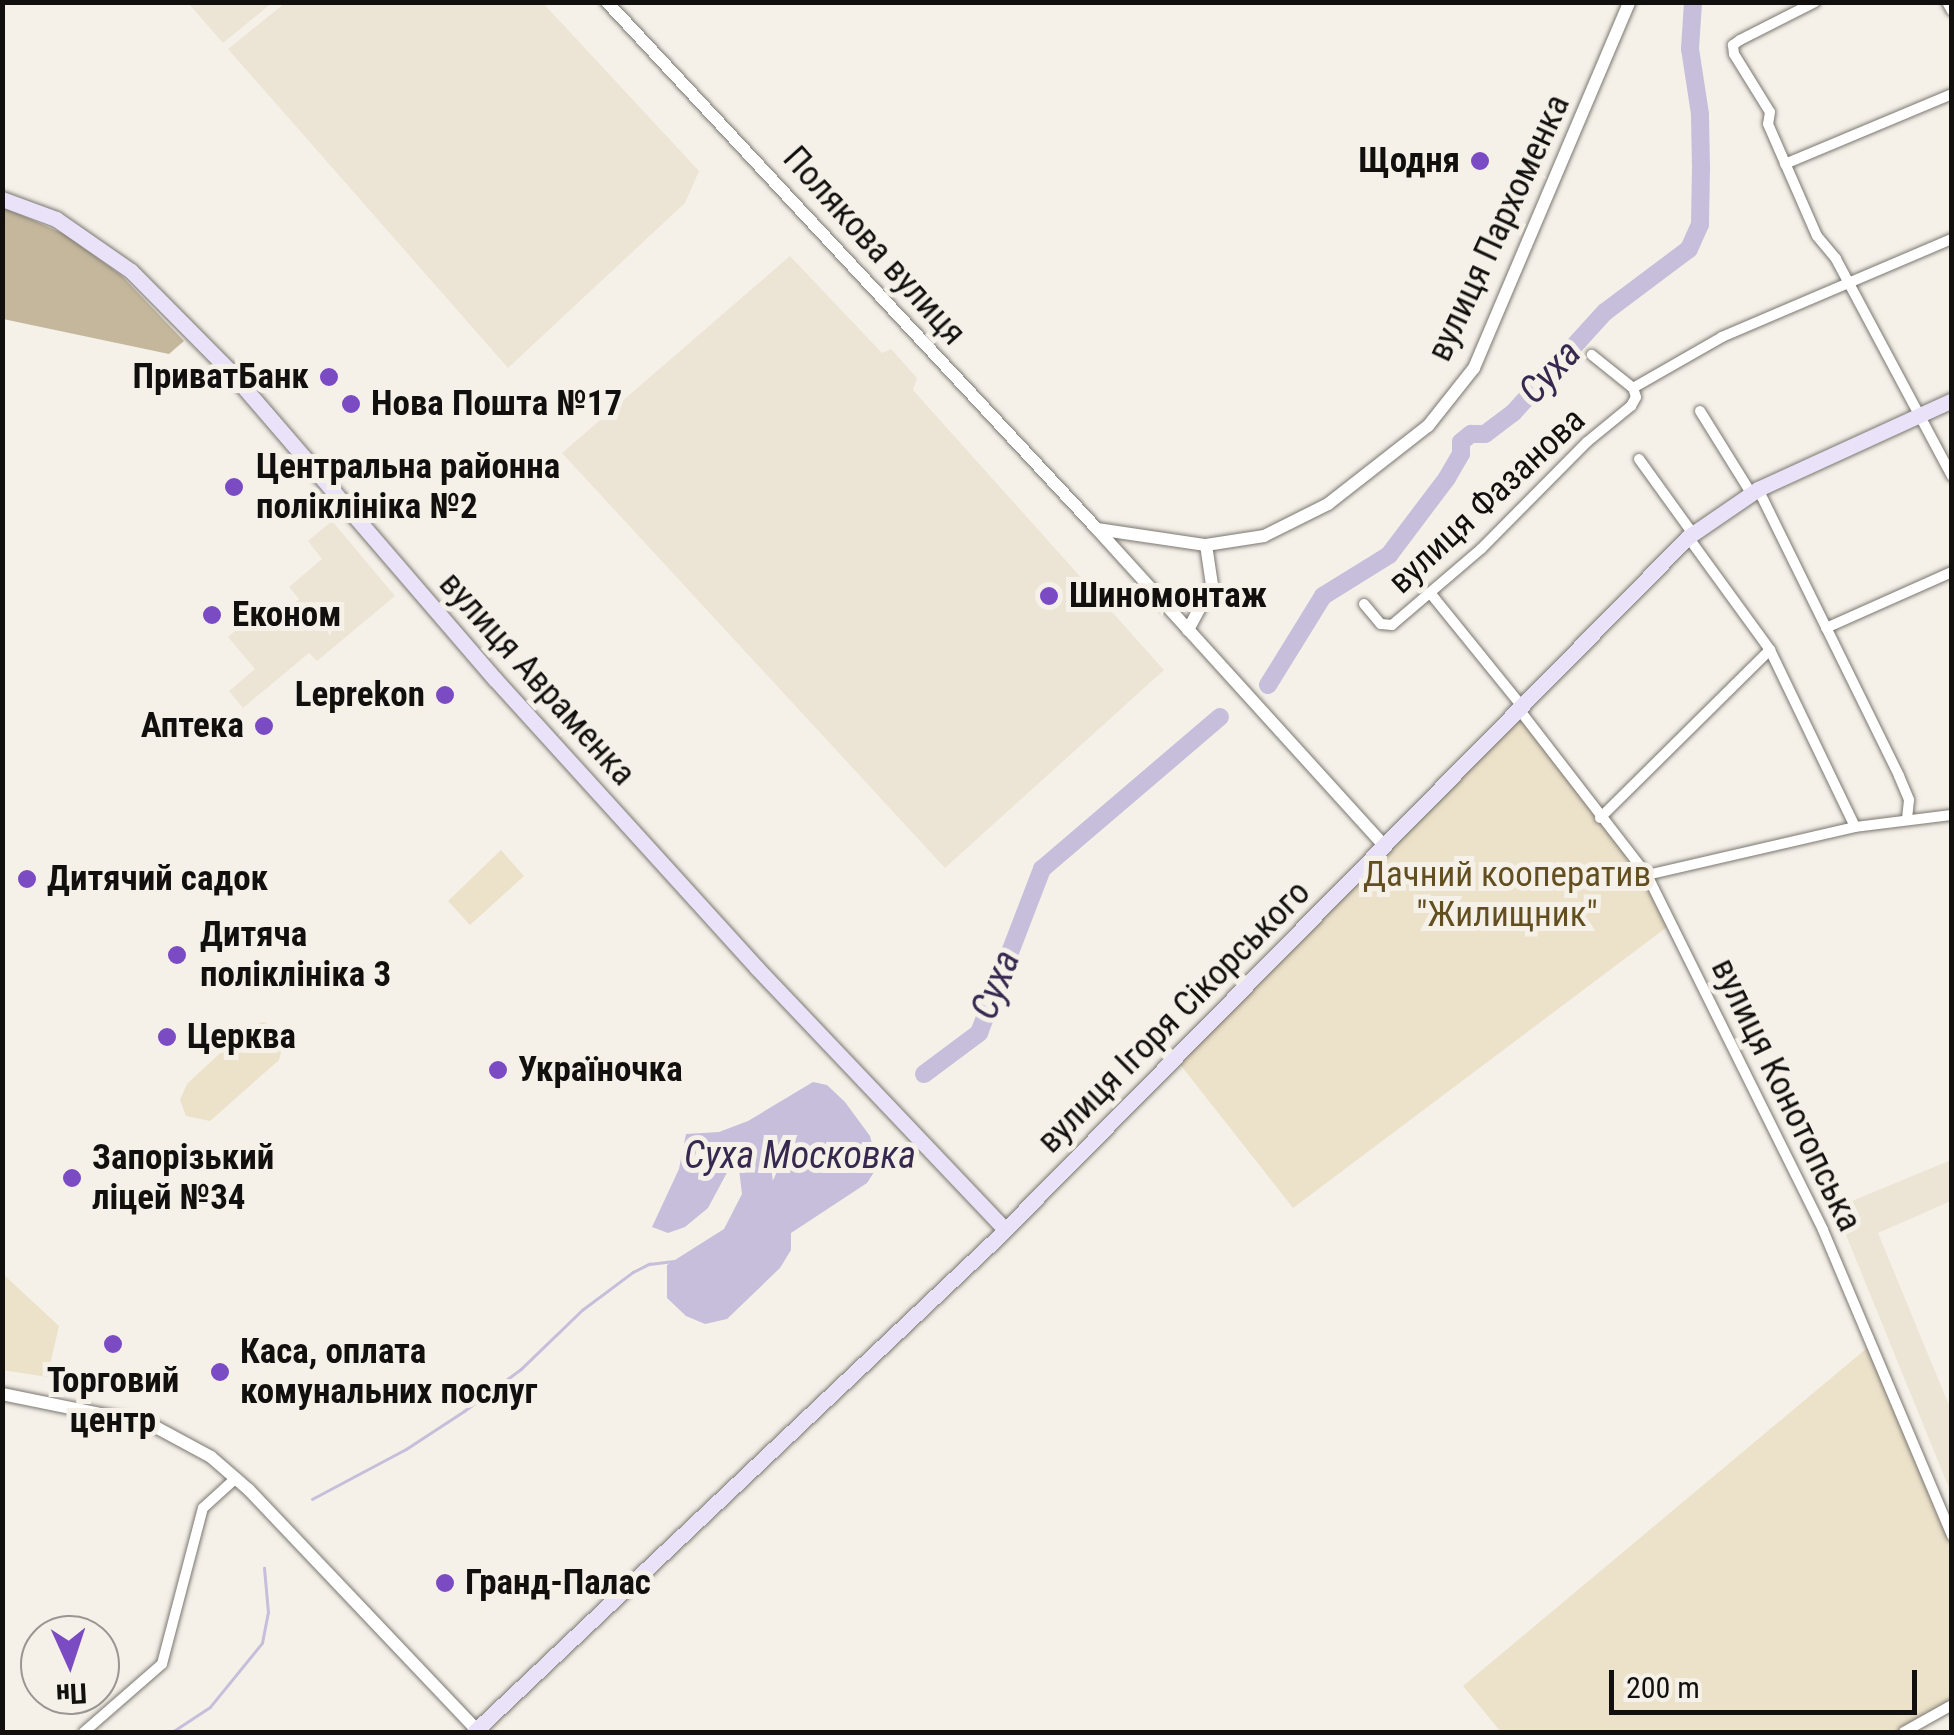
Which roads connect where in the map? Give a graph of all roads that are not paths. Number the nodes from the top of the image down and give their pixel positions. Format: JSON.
{"nodes":[{"id":1,"x":606,"y":2,"type":"edge"},
{"id":2,"x":1629,"y":2,"type":"edge"},
{"id":3,"x":1815,"y":2,"type":"edge"},
{"id":4,"x":1947,"y":2,"type":"edge"},
{"id":5,"x":1952,"y":11,"type":"edge"},
{"id":6,"x":1952,"y":94,"type":"edge"},
{"id":7,"x":1785,"y":164,"type":"junction"},
{"id":8,"x":2,"y":199,"type":"edge"},
{"id":9,"x":1952,"y":239,"type":"edge"},
{"id":10,"x":1849,"y":284,"type":"junction"},
{"id":11,"x":1592,"y":355,"type":"dead end"},
{"id":12,"x":1632,"y":388,"type":"junction"},
{"id":13,"x":1952,"y":400,"type":"edge"},
{"id":14,"x":1700,"y":411,"type":"dead end"},
{"id":15,"x":1918,"y":414,"type":"junction"},
{"id":16,"x":1640,"y":460,"type":"dead end"},
{"id":17,"x":1952,"y":476,"type":"edge"},
{"id":18,"x":1754,"y":491,"type":"junction"},
{"id":19,"x":1097,"y":529,"type":"junction"},
{"id":20,"x":1690,"y":535,"type":"junction"},
{"id":21,"x":1206,"y":545,"type":"junction"},
{"id":22,"x":1952,"y":572,"type":"edge"},
{"id":23,"x":1431,"y":594,"type":"junction"},
{"id":24,"x":1364,"y":604,"type":"dead end"},
{"id":25,"x":1826,"y":628,"type":"junction"},
{"id":26,"x":1188,"y":630,"type":"junction"},
{"id":27,"x":1770,"y":650,"type":"junction"},
{"id":28,"x":1520,"y":707,"type":"junction"},
{"id":29,"x":1952,"y":815,"type":"edge"},
{"id":30,"x":1600,"y":818,"type":"junction"},
{"id":31,"x":1907,"y":818,"type":"junction"},
{"id":32,"x":1855,"y":826,"type":"junction"},
{"id":33,"x":1385,"y":846,"type":"junction"},
{"id":34,"x":1647,"y":875,"type":"junction"},
{"id":35,"x":1005,"y":1229,"type":"junction"},
{"id":36,"x":2,"y":1394,"type":"edge"},
{"id":37,"x":236,"y":1478,"type":"junction"},
{"id":38,"x":1952,"y":1536,"type":"edge"},
{"id":39,"x":1952,"y":1706,"type":"edge"},
{"id":40,"x":476,"y":1731,"type":"edge"},
{"id":41,"x":84,"y":1732,"type":"edge"},
{"id":42,"x":1904,"y":1732,"type":"edge"}],
"edges":[{"from":1,"to":19,"type":"street","name":"Полякова вулиця"},
{"from":2,"to":21,"type":"street","name":"вулиця Пархоменка"},
{"from":3,"to":7,"type":"street"},
{"from":4,"to":5,"type":"street"},
{"from":6,"to":7,"type":"street"},
{"from":7,"to":10,"type":"street"},
{"from":8,"to":35,"type":"main road","name":"вулиця Авраменка"},
{"from":9,"to":10,"type":"street","name":"вулиця Фазанова"},
{"from":10,"to":12,"type":"street","name":"вулиця Фазанова"},
{"from":10,"to":15,"type":"street"},
{"from":11,"to":12,"type":"street","name":"вулиця Фазанова"},
{"from":12,"to":23,"type":"street","name":"вулиця Фазанова"},
{"from":13,"to":15,"type":"main road","name":"вулиця Ігоря Сікорського"},
{"from":14,"to":18,"type":"street"},
{"from":15,"to":17,"type":"street"},
{"from":15,"to":18,"type":"main road","name":"вулиця Ігоря Сікорського"},
{"from":16,"to":20,"type":"street"},
{"from":18,"to":20,"type":"main road","name":"вулиця Ігоря Сікорського"},
{"from":18,"to":25,"type":"street"},
{"from":19,"to":21,"type":"street"},
{"from":19,"to":26,"type":"street","name":"Полякова вулиця"},
{"from":20,"to":27,"type":"street"},
{"from":20,"to":28,"type":"main road","name":"вулиця Ігоря Сікорського"},
{"from":21,"to":26,"type":"street"},
{"from":22,"to":25,"type":"street"},
{"from":23,"to":24,"type":"street","name":"вулиця Фазанова"},
{"from":23,"to":28,"type":"street","name":"вулиця Конотопська"},
{"from":25,"to":31,"type":"street"},
{"from":26,"to":33,"type":"street","name":"Полякова вулиця"},
{"from":27,"to":30,"type":"street"},
{"from":27,"to":32,"type":"street"},
{"from":28,"to":30,"type":"street","name":"вулиця Конотопська"},
{"from":28,"to":33,"type":"main road","name":"вулиця Ігоря Сікорського"},
{"from":29,"to":31,"type":"street"},
{"from":30,"to":34,"type":"street","name":"вулиця Конотопська"},
{"from":31,"to":32,"type":"street"},
{"from":32,"to":34,"type":"street"},
{"from":33,"to":35,"type":"main road","name":"вулиця Ігоря Сікорського"},
{"from":34,"to":38,"type":"street","name":"вулиця Конотопська"},
{"from":35,"to":40,"type":"main road","name":"вулиця Ігоря Сікорського"},
{"from":36,"to":37,"type":"street"},
{"from":37,"to":40,"type":"street"},
{"from":37,"to":41,"type":"street"},
{"from":39,"to":42,"type":"street"}]}
